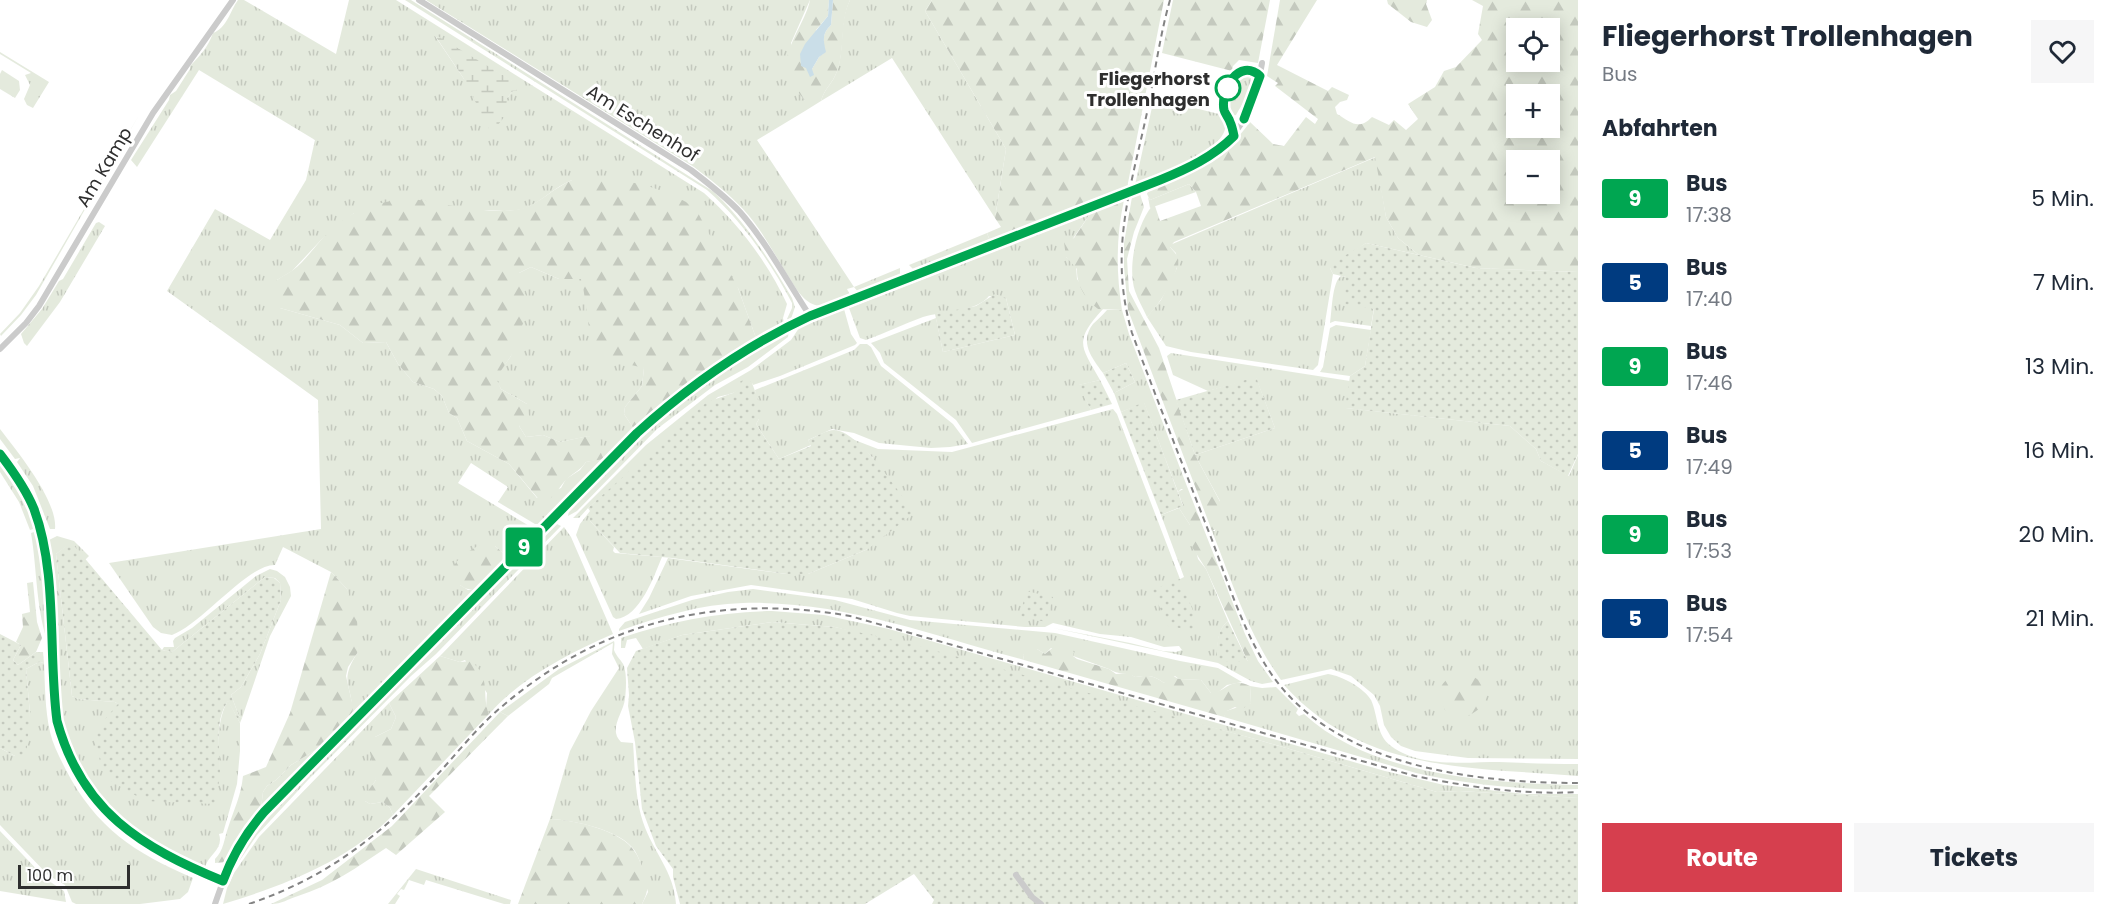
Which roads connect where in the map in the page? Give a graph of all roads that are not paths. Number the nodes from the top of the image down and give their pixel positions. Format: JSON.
{"nodes":[{"id":1,"x":233,"y":0,"type":"edge"},
{"id":2,"x":419,"y":0,"type":"edge"},
{"id":3,"x":1262,"y":63,"type":"dead end"},
{"id":4,"x":1260,"y":76,"type":"junction"},
{"id":5,"x":1234,"y":136,"type":"junction"},
{"id":6,"x":1134,"y":190,"type":"dead end"},
{"id":7,"x":1126,"y":193,"type":"dead end"},
{"id":8,"x":810,"y":316,"type":"junction"},
{"id":9,"x":0,"y":349,"type":"edge"},
{"id":10,"x":0,"y":454,"type":"edge"},
{"id":11,"x":1016,"y":875,"type":"dead end"},
{"id":12,"x":223,"y":881,"type":"junction"},
{"id":13,"x":217,"y":900,"type":"edge"},
{"id":14,"x":1041,"y":904,"type":"edge"}],
"edges":[{"from":1,"to":9,"type":"street","name":"Am Kamp"},
{"from":2,"to":8,"type":"street","name":"Am Eschenhof"},
{"from":3,"to":4,"type":"street"},
{"from":4,"to":5,"type":"street"},
{"from":4,"to":5,"type":"street"},
{"from":5,"to":6,"type":"street"},
{"from":7,"to":8,"type":"street"},
{"from":8,"to":12,"type":"street"},
{"from":10,"to":12,"type":"street"},
{"from":11,"to":14,"type":"street"},
{"from":12,"to":13,"type":"street"}]}
